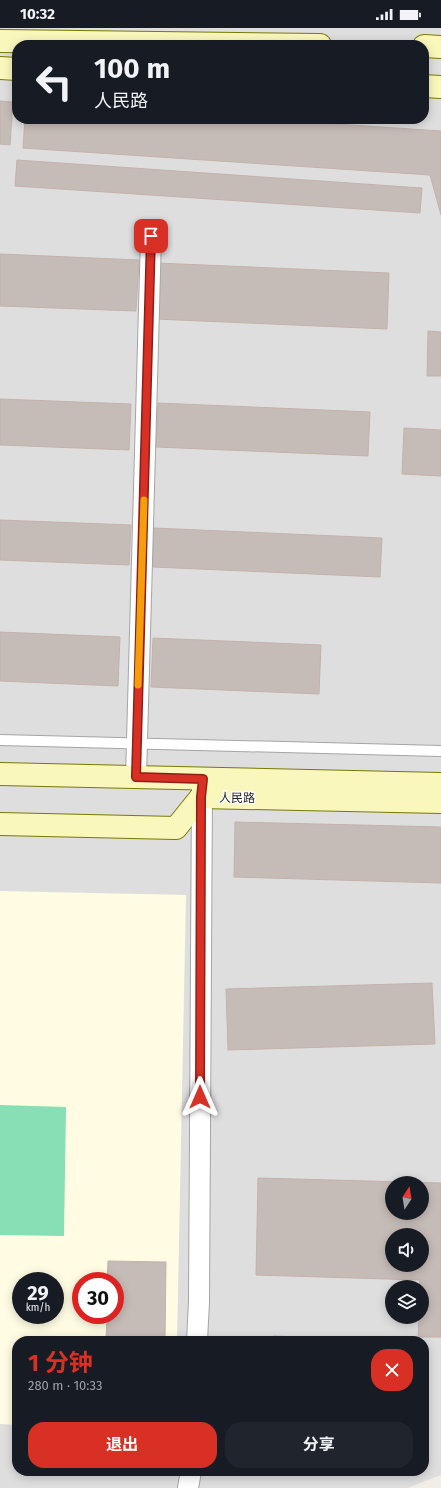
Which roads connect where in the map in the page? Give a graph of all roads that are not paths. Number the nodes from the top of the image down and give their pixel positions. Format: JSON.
{"nodes":[{"id":1,"x":0,"y":41,"type":"edge"},
{"id":2,"x":12,"y":41,"type":"edge"},
{"id":3,"x":429,"y":46,"type":"edge"},
{"id":4,"x":441,"y":47,"type":"edge"},
{"id":5,"x":0,"y":68,"type":"edge"},
{"id":6,"x":12,"y":69,"type":"edge"},
{"id":7,"x":429,"y":86,"type":"edge"},
{"id":8,"x":441,"y":87,"type":"edge"},
{"id":9,"x":151,"y":236,"type":"dead end"},
{"id":10,"x":0,"y":740,"type":"edge"},
{"id":11,"x":137,"y":743,"type":"junction"},
{"id":12,"x":441,"y":751,"type":"edge"},
{"id":13,"x":0,"y":774,"type":"edge"},
{"id":14,"x":136,"y":777,"type":"junction"},
{"id":15,"x":441,"y":784,"type":"edge"},
{"id":16,"x":202,"y":788,"type":"junction"},
{"id":17,"x":441,"y":802,"type":"edge"},
{"id":18,"x":0,"y":824,"type":"edge"},
{"id":19,"x":197,"y":1336,"type":"edge"},
{"id":20,"x":190,"y":1476,"type":"edge"},
{"id":21,"x":188,"y":1488,"type":"edge"}],
"edges":[{"from":1,"to":2,"type":"main road"},
{"from":3,"to":4,"type":"main road"},
{"from":5,"to":6,"type":"main road"},
{"from":7,"to":8,"type":"main road"},
{"from":9,"to":11,"type":"street"},
{"from":10,"to":11,"type":"lane"},
{"from":11,"to":12,"type":"lane"},
{"from":11,"to":14,"type":"street"},
{"from":13,"to":14,"type":"main road","name":"人民路"},
{"from":14,"to":16,"type":"main road","name":"人民路"},
{"from":15,"to":16,"type":"main road","name":"人民路"},
{"from":16,"to":17,"type":"main road","name":"人民路"},
{"from":16,"to":18,"type":"main road","name":"人民路"},
{"from":16,"to":19,"type":"street"},
{"from":20,"to":21,"type":"street"}]}
